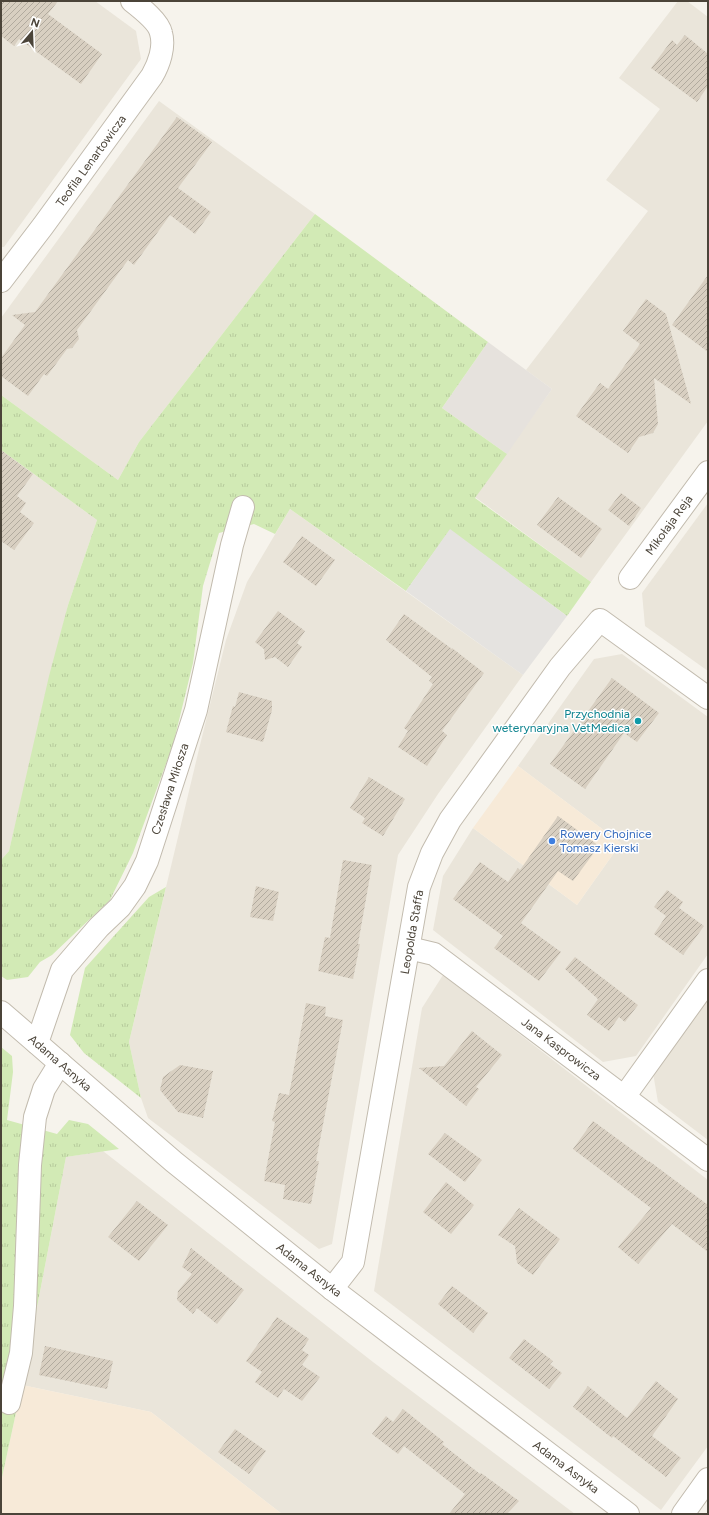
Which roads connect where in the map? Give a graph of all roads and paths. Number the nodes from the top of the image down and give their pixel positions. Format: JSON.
{"nodes":[{"id":1,"x":132,"y":1,"type":"edge"},
{"id":2,"x":1,"y":281,"type":"edge"},
{"id":3,"x":708,"y":472,"type":"edge"},
{"id":4,"x":243,"y":507,"type":"dead end"},
{"id":5,"x":630,"y":578,"type":"dead end"},
{"id":6,"x":708,"y":698,"type":"edge"},
{"id":7,"x":409,"y":948,"type":"junction"},
{"id":8,"x":708,"y":980,"type":"edge"},
{"id":9,"x":1,"y":1012,"type":"edge"},
{"id":10,"x":37,"y":1043,"type":"junction"},
{"id":11,"x":60,"y":1063,"type":"junction"},
{"id":12,"x":624,"y":1097,"type":"junction"},
{"id":13,"x":708,"y":1160,"type":"edge"},
{"id":14,"x":332,"y":1289,"type":"junction"},
{"id":15,"x":9,"y":1403,"type":"dead end"},
{"id":16,"x":708,"y":1479,"type":"edge"},
{"id":17,"x":628,"y":1514,"type":"edge"},
{"id":18,"x":683,"y":1514,"type":"edge"}],
"edges":[{"from":1,"to":2,"type":"street","name":"Teofila Lenartowicza"},
{"from":3,"to":5,"type":"street","name":"Mikołaja Reja"},
{"from":4,"to":10,"type":"street","name":"Czesława Miłosza"},
{"from":6,"to":7,"type":"street","name":"Leopolda Staffa"},
{"from":7,"to":12,"type":"street","name":"Jana Kasprowicza"},
{"from":7,"to":14,"type":"street","name":"Leopolda Staffa"},
{"from":8,"to":12,"type":"street"},
{"from":9,"to":10,"type":"street","name":"Adama Asnyka"},
{"from":10,"to":11,"type":"street","name":"Adama Asnyka"},
{"from":11,"to":14,"type":"street","name":"Adama Asnyka"},
{"from":11,"to":15,"type":"street"},
{"from":12,"to":13,"type":"street","name":"Jana Kasprowicza"},
{"from":14,"to":17,"type":"street","name":"Adama Asnyka"},
{"from":16,"to":18,"type":"street"}]}
